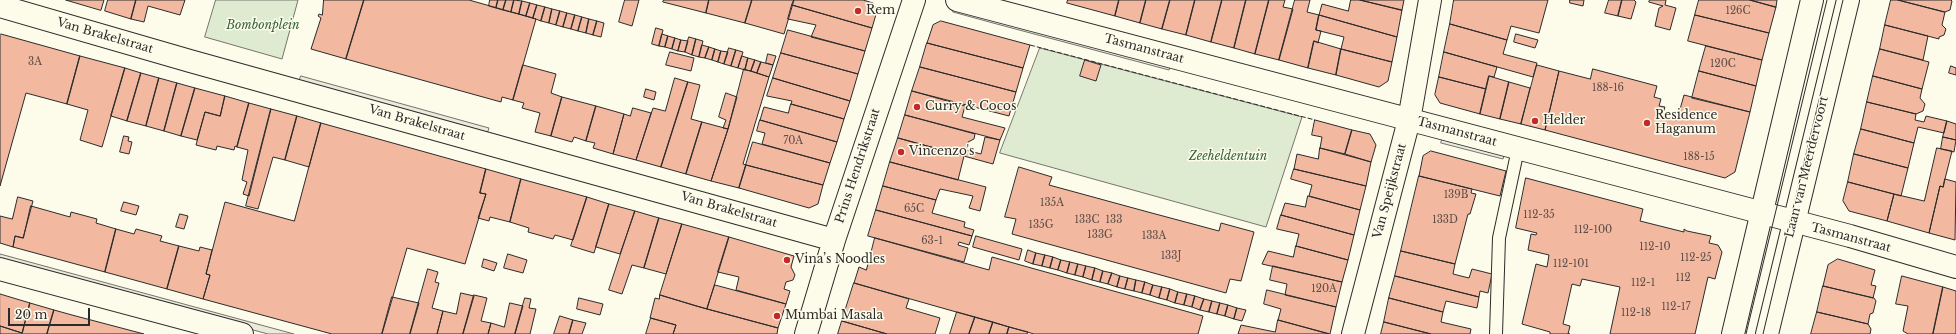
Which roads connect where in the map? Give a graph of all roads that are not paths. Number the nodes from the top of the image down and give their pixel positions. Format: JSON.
{"nodes":[{"id":1,"x":914,"y":0,"type":"edge"},
{"id":2,"x":957,"y":0,"type":"edge"},
{"id":3,"x":1430,"y":0,"type":"edge"},
{"id":4,"x":1812,"y":0,"type":"edge"},
{"id":5,"x":1848,"y":0,"type":"edge"},
{"id":6,"x":0,"y":6,"type":"edge"},
{"id":7,"x":1409,"y":120,"type":"junction"},
{"id":8,"x":1518,"y":149,"type":"junction"},
{"id":9,"x":1761,"y":213,"type":"junction"},
{"id":10,"x":1793,"y":222,"type":"junction"},
{"id":11,"x":834,"y":240,"type":"junction"},
{"id":12,"x":1956,"y":267,"type":"edge"},
{"id":13,"x":0,"y":269,"type":"edge"},
{"id":14,"x":242,"y":334,"type":"edge"},
{"id":15,"x":806,"y":334,"type":"edge"},
{"id":16,"x":1353,"y":334,"type":"edge"},
{"id":17,"x":1496,"y":334,"type":"edge"},
{"id":18,"x":1733,"y":334,"type":"edge"},
{"id":19,"x":1767,"y":334,"type":"edge"}],
"edges":[{"from":1,"to":11,"type":"street","name":"Prins Hendrikstraat"},
{"from":2,"to":7,"type":"street","name":"Tasmanstraat"},
{"from":3,"to":7,"type":"street","name":"Van Speijkstraat"},
{"from":4,"to":9,"type":"street"},
{"from":5,"to":10,"type":"street","name":"Laan van Meerdervoort"},
{"from":6,"to":11,"type":"street","name":"Van Brakelstraat"},
{"from":7,"to":8,"type":"street","name":"Tasmanstraat"},
{"from":7,"to":16,"type":"street","name":"Van Speijkstraat"},
{"from":8,"to":9,"type":"street","name":"Tasmanstraat"},
{"from":8,"to":17,"type":"lane"},
{"from":9,"to":10,"type":"street","name":"Tasmanstraat"},
{"from":9,"to":18,"type":"street"},
{"from":10,"to":12,"type":"street","name":"Tasmanstraat"},
{"from":10,"to":19,"type":"street","name":"Laan van Meerdervoort"},
{"from":11,"to":15,"type":"street","name":"Prins Hendrikstraat"},
{"from":13,"to":14,"type":"street"}]}
